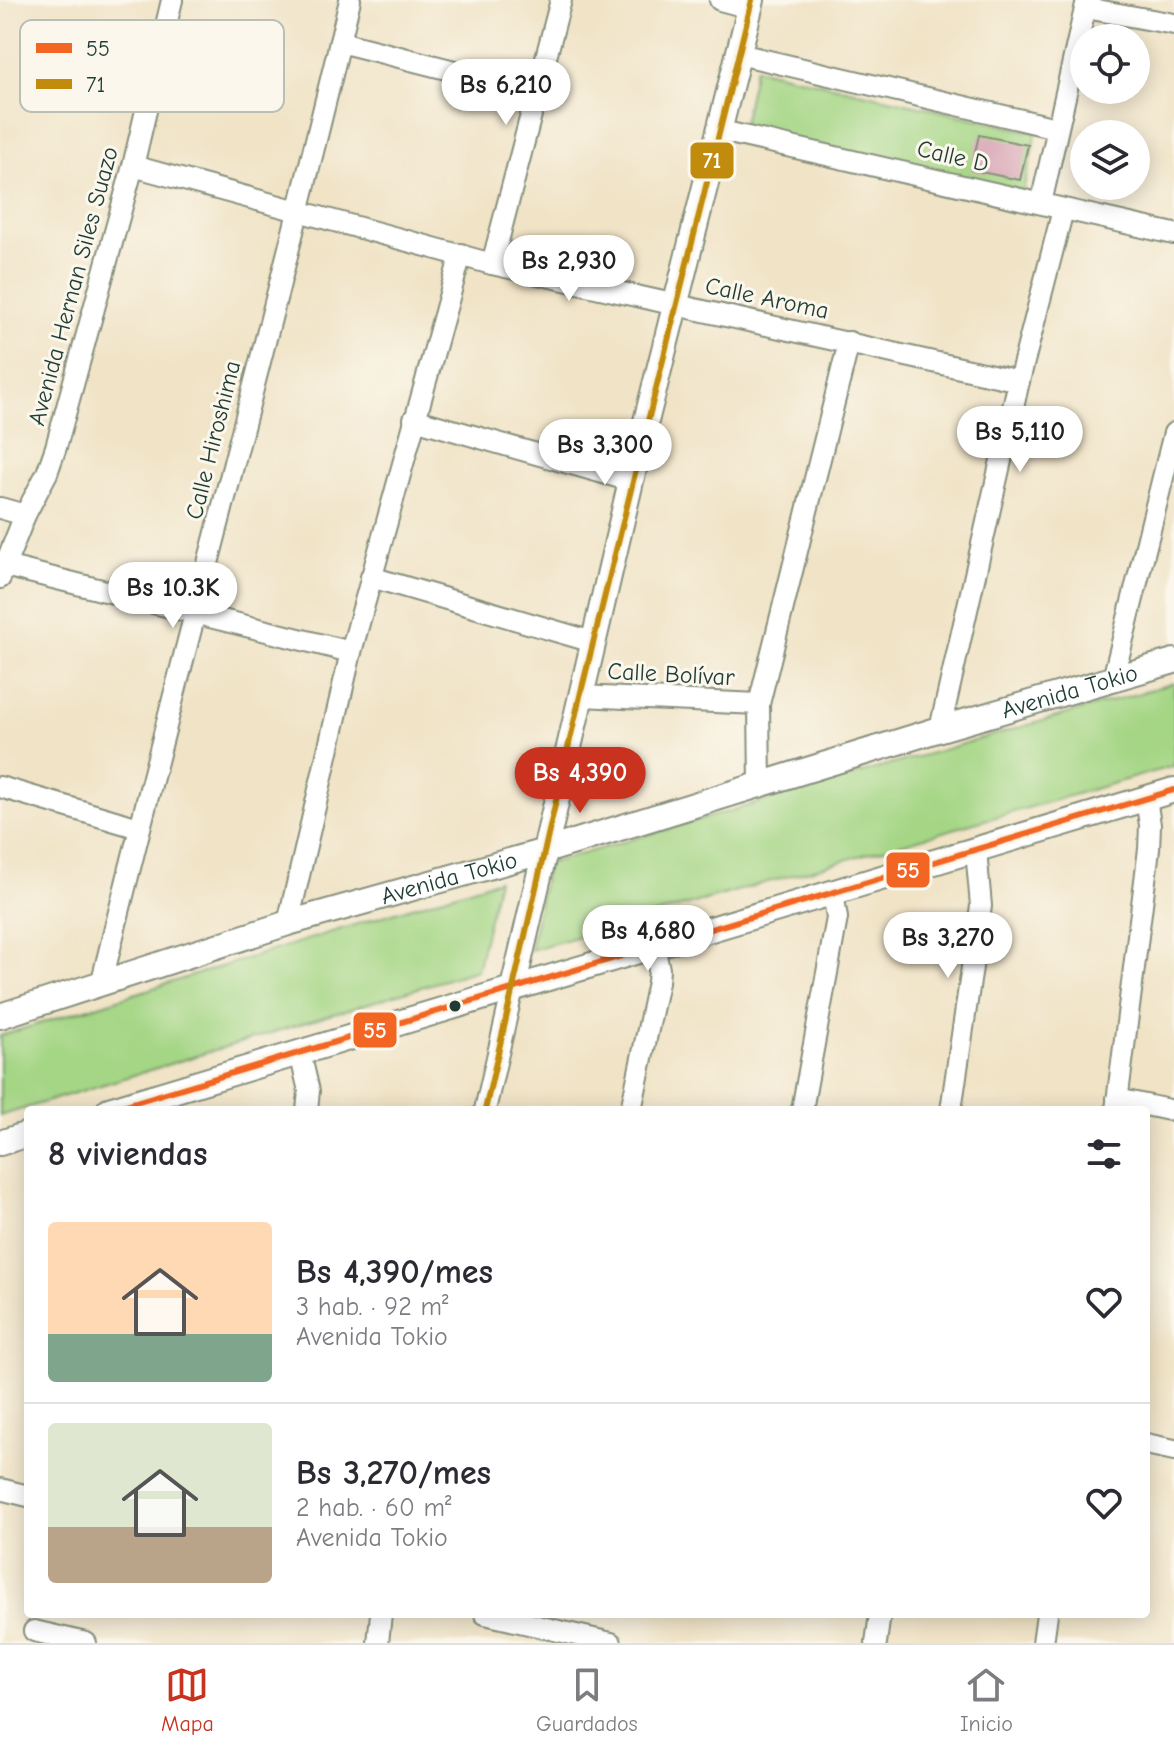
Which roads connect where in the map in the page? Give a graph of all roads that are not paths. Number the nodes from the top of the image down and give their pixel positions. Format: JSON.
{"nodes":[{"id":1,"x":172,"y":0,"type":"edge"},
{"id":2,"x":350,"y":0,"type":"edge"},
{"id":3,"x":561,"y":0,"type":"edge"},
{"id":4,"x":720,"y":0,"type":"edge"},
{"id":5,"x":751,"y":4,"type":"edge"},
{"id":6,"x":1087,"y":4,"type":"edge"},
{"id":7,"x":167,"y":20,"type":"edge"},
{"id":8,"x":1174,"y":24,"type":"edge"},
{"id":9,"x":340,"y":42,"type":"junction"},
{"id":10,"x":739,"y":54,"type":"junction"},
{"id":11,"x":537,"y":92,"type":"junction"},
{"id":12,"x":146,"y":112,"type":"edge"},
{"id":13,"x":1056,"y":128,"type":"junction"},
{"id":14,"x":721,"y":131,"type":"junction"},
{"id":15,"x":133,"y":166,"type":"junction"},
{"id":16,"x":1041,"y":203,"type":"junction"},
{"id":17,"x":297,"y":209,"type":"junction"},
{"id":18,"x":1063,"y":210,"type":"junction"},
{"id":19,"x":1174,"y":234,"type":"edge"},
{"id":20,"x":461,"y":254,"type":"junction"},
{"id":21,"x":492,"y":264,"type":"junction"},
{"id":22,"x":677,"y":304,"type":"junction"},
{"id":23,"x":849,"y":342,"type":"junction"},
{"id":24,"x":1019,"y":381,"type":"junction"},
{"id":25,"x":414,"y":419,"type":"junction"},
{"id":26,"x":1174,"y":433,"type":"edge"},
{"id":27,"x":631,"y":481,"type":"junction"},
{"id":28,"x":0,"y":508,"type":"edge"},
{"id":29,"x":25,"y":515,"type":"junction"},
{"id":30,"x":2,"y":572,"type":"edge"},
{"id":31,"x":371,"y":577,"type":"junction"},
{"id":32,"x":197,"y":614,"type":"junction"},
{"id":33,"x":593,"y":642,"type":"junction"},
{"id":34,"x":351,"y":652,"type":"junction"},
{"id":35,"x":1174,"y":661,"type":"edge"},
{"id":36,"x":1113,"y":679,"type":"junction"},
{"id":37,"x":580,"y":696,"type":"junction"},
{"id":38,"x":759,"y":704,"type":"junction"},
{"id":39,"x":940,"y":729,"type":"junction"},
{"id":40,"x":760,"y":785,"type":"junction"},
{"id":41,"x":0,"y":787,"type":"edge"},
{"id":42,"x":1174,"y":790,"type":"edge"},
{"id":43,"x":1146,"y":798,"type":"junction"},
{"id":44,"x":139,"y":828,"type":"junction"},
{"id":45,"x":976,"y":850,"type":"junction"},
{"id":46,"x":545,"y":851,"type":"junction"},
{"id":47,"x":833,"y":892,"type":"junction"},
{"id":48,"x":288,"y":923,"type":"junction"},
{"id":49,"x":654,"y":946,"type":"junction"},
{"id":50,"x":101,"y":985,"type":"junction"},
{"id":51,"x":513,"y":988,"type":"junction"},
{"id":52,"x":0,"y":1016,"type":"edge"},
{"id":53,"x":300,"y":1053,"type":"junction"},
{"id":54,"x":144,"y":1105,"type":"edge"},
{"id":55,"x":1117,"y":1105,"type":"edge"},
{"id":56,"x":307,"y":1106,"type":"edge"},
{"id":57,"x":486,"y":1106,"type":"edge"},
{"id":58,"x":632,"y":1106,"type":"edge"},
{"id":59,"x":803,"y":1106,"type":"edge"},
{"id":60,"x":952,"y":1106,"type":"edge"},
{"id":61,"x":1150,"y":1108,"type":"edge"},
{"id":62,"x":1174,"y":1111,"type":"edge"},
{"id":63,"x":24,"y":1135,"type":"edge"},
{"id":64,"x":0,"y":1143,"type":"edge"},
{"id":65,"x":1150,"y":1445,"type":"edge"},
{"id":66,"x":1174,"y":1450,"type":"edge"},
{"id":67,"x":0,"y":1489,"type":"edge"},
{"id":68,"x":24,"y":1495,"type":"edge"},
{"id":69,"x":381,"y":1618,"type":"edge"},
{"id":70,"x":502,"y":1618,"type":"edge"},
{"id":71,"x":879,"y":1618,"type":"edge"},
{"id":72,"x":1046,"y":1618,"type":"edge"},
{"id":73,"x":34,"y":1629,"type":"edge"},
{"id":74,"x":86,"y":1643,"type":"edge"},
{"id":75,"x":378,"y":1643,"type":"edge"},
{"id":76,"x":611,"y":1643,"type":"edge"},
{"id":77,"x":876,"y":1643,"type":"edge"},
{"id":78,"x":1043,"y":1643,"type":"edge"}],
"edges":[{"from":1,"to":7,"type":"street","name":"Avenida Hernan Siles Suazo"},
{"from":2,"to":9,"type":"street","name":"Calle Hiroshima"},
{"from":3,"to":11,"type":"street"},
{"from":4,"to":5,"type":"street"},
{"from":5,"to":10,"type":"street"},
{"from":6,"to":8,"type":"street"},
{"from":6,"to":13,"type":"street"},
{"from":9,"to":11,"type":"street"},
{"from":9,"to":17,"type":"street","name":"Calle Hiroshima"},
{"from":10,"to":13,"type":"street"},
{"from":10,"to":14,"type":"street"},
{"from":11,"to":21,"type":"street"},
{"from":12,"to":15,"type":"street","name":"Avenida Hernan Siles Suazo"},
{"from":13,"to":16,"type":"street"},
{"from":14,"to":16,"type":"street","name":"Calle D"},
{"from":14,"to":22,"type":"street"},
{"from":15,"to":17,"type":"street","name":"Calle Aroma"},
{"from":15,"to":29,"type":"street","name":"Avenida Hernan Siles Suazo"},
{"from":16,"to":18,"type":"street","name":"Calle D"},
{"from":17,"to":20,"type":"street","name":"Calle Aroma"},
{"from":17,"to":32,"type":"street","name":"Calle Hiroshima"},
{"from":18,"to":19,"type":"street","name":"Calle D"},
{"from":18,"to":24,"type":"street"},
{"from":20,"to":21,"type":"street","name":"Calle Aroma"},
{"from":20,"to":25,"type":"street"},
{"from":21,"to":22,"type":"street","name":"Calle Aroma"},
{"from":22,"to":23,"type":"street","name":"Calle Aroma"},
{"from":22,"to":27,"type":"street"},
{"from":23,"to":24,"type":"street","name":"Calle Aroma"},
{"from":23,"to":38,"type":"street"},
{"from":24,"to":39,"type":"street"},
{"from":25,"to":27,"type":"street"},
{"from":25,"to":31,"type":"street"},
{"from":26,"to":36,"type":"street"},
{"from":27,"to":33,"type":"street"},
{"from":28,"to":29,"type":"street"},
{"from":29,"to":30,"type":"street","name":"Avenida Hernan Siles Suazo"},
{"from":30,"to":32,"type":"street"},
{"from":31,"to":33,"type":"street"},
{"from":31,"to":34,"type":"street"},
{"from":32,"to":34,"type":"street"},
{"from":32,"to":44,"type":"street","name":"Calle Hiroshima"},
{"from":33,"to":37,"type":"street"},
{"from":34,"to":48,"type":"street"},
{"from":35,"to":36,"type":"street","name":"Avenida Tokio"},
{"from":36,"to":39,"type":"street","name":"Avenida Tokio"},
{"from":37,"to":38,"type":"street","name":"Calle Bolívar"},
{"from":37,"to":46,"type":"street"},
{"from":38,"to":40,"type":"street"},
{"from":39,"to":40,"type":"street","name":"Avenida Tokio"},
{"from":40,"to":46,"type":"street","name":"Avenida Tokio"},
{"from":41,"to":44,"type":"street"},
{"from":42,"to":43,"type":"street"},
{"from":43,"to":45,"type":"street"},
{"from":43,"to":55,"type":"street"},
{"from":44,"to":50,"type":"street","name":"Calle Hiroshima"},
{"from":45,"to":47,"type":"street"},
{"from":45,"to":60,"type":"street"},
{"from":46,"to":48,"type":"street","name":"Avenida Tokio"},
{"from":46,"to":51,"type":"street"},
{"from":47,"to":49,"type":"street"},
{"from":47,"to":59,"type":"street"},
{"from":48,"to":50,"type":"street","name":"Avenida Tokio"},
{"from":49,"to":51,"type":"street"},
{"from":49,"to":58,"type":"street"},
{"from":50,"to":52,"type":"street","name":"Avenida Tokio"},
{"from":51,"to":53,"type":"street"},
{"from":51,"to":57,"type":"street"},
{"from":53,"to":54,"type":"street"},
{"from":53,"to":56,"type":"street"},
{"from":61,"to":62,"type":"street"},
{"from":63,"to":64,"type":"street"},
{"from":65,"to":66,"type":"street"},
{"from":67,"to":68,"type":"street"},
{"from":69,"to":75,"type":"street"},
{"from":70,"to":76,"type":"street"},
{"from":71,"to":77,"type":"street"},
{"from":72,"to":78,"type":"street"},
{"from":73,"to":74,"type":"street"}]}
